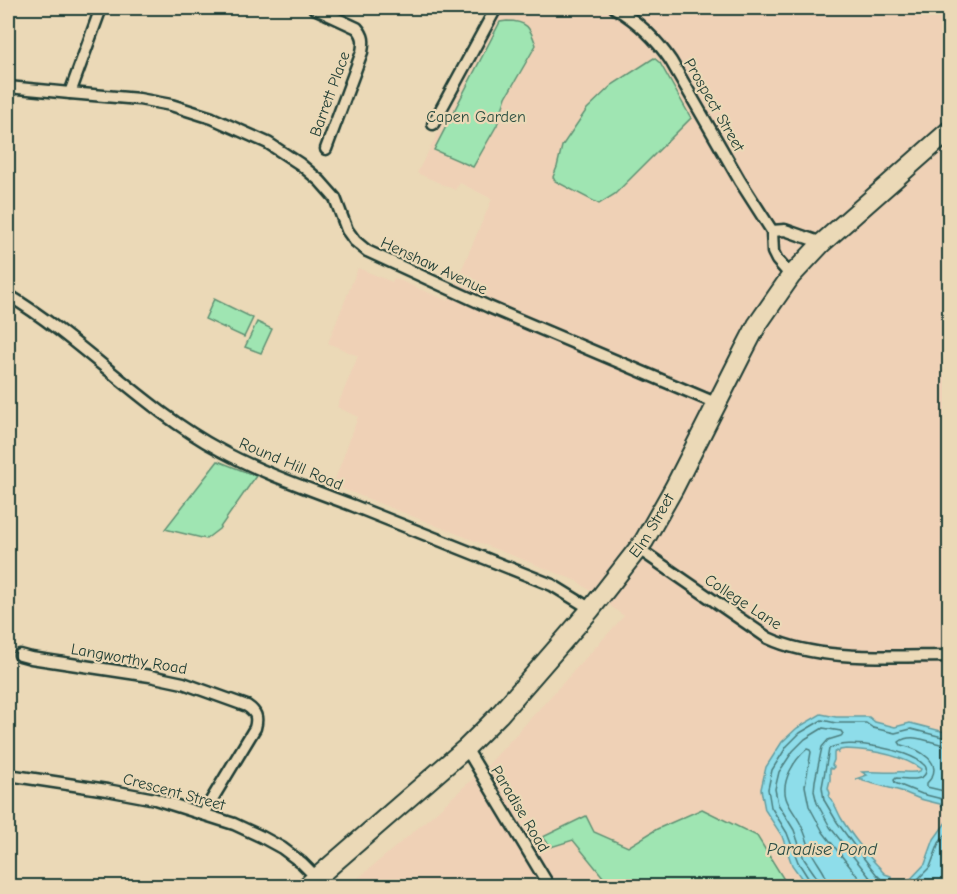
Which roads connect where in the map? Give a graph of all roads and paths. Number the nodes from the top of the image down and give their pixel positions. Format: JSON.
{"nodes":[{"id":1,"x":101,"y":8,"type":"edge"},
{"id":2,"x":314,"y":8,"type":"edge"},
{"id":3,"x":495,"y":8,"type":"edge"},
{"id":4,"x":615,"y":8,"type":"edge"},
{"id":5,"x":8,"y":87,"type":"edge"},
{"id":6,"x":70,"y":93,"type":"junction"},
{"id":7,"x":434,"y":124,"type":"dead end"},
{"id":8,"x":950,"y":130,"type":"edge"},
{"id":9,"x":326,"y":149,"type":"dead end"},
{"id":10,"x":772,"y":231,"type":"junction"},
{"id":11,"x":822,"y":243,"type":"junction"},
{"id":12,"x":791,"y":276,"type":"junction"},
{"id":13,"x":8,"y":296,"type":"edge"},
{"id":14,"x":718,"y":404,"type":"junction"},
{"id":15,"x":639,"y":549,"type":"junction"},
{"id":16,"x":591,"y":609,"type":"junction"},
{"id":17,"x":20,"y":655,"type":"dead end"},
{"id":18,"x":950,"y":656,"type":"edge"},
{"id":19,"x":466,"y":748,"type":"junction"},
{"id":20,"x":8,"y":775,"type":"edge"},
{"id":21,"x":203,"y":814,"type":"junction"},
{"id":22,"x":312,"y":882,"type":"edge"},
{"id":23,"x":549,"y":886,"type":"edge"}],
"edges":[{"from":1,"to":6,"type":"street"},
{"from":2,"to":9,"type":"street","name":"Barrett Place"},
{"from":3,"to":7,"type":"street"},
{"from":4,"to":10,"type":"street","name":"Prospect Street"},
{"from":5,"to":6,"type":"street"},
{"from":6,"to":14,"type":"street","name":"Henshaw Avenue"},
{"from":8,"to":11,"type":"highway","name":"Elm Street"},
{"from":10,"to":11,"type":"street"},
{"from":10,"to":12,"type":"street","name":"Prospect Street"},
{"from":11,"to":12,"type":"highway","name":"Elm Street"},
{"from":12,"to":14,"type":"highway","name":"Elm Street"},
{"from":13,"to":16,"type":"street","name":"Round Hill Road"},
{"from":14,"to":15,"type":"highway","name":"Elm Street"},
{"from":15,"to":16,"type":"highway","name":"Elm Street"},
{"from":15,"to":18,"type":"street","name":"College Lane"},
{"from":16,"to":19,"type":"highway","name":"Elm Street"},
{"from":17,"to":21,"type":"street","name":"Langworthy Road"},
{"from":19,"to":22,"type":"highway","name":"Elm Street"},
{"from":19,"to":23,"type":"street","name":"Paradise Road"},
{"from":20,"to":21,"type":"street","name":"Crescent Street"},
{"from":21,"to":22,"type":"street","name":"Crescent Street"}]}
